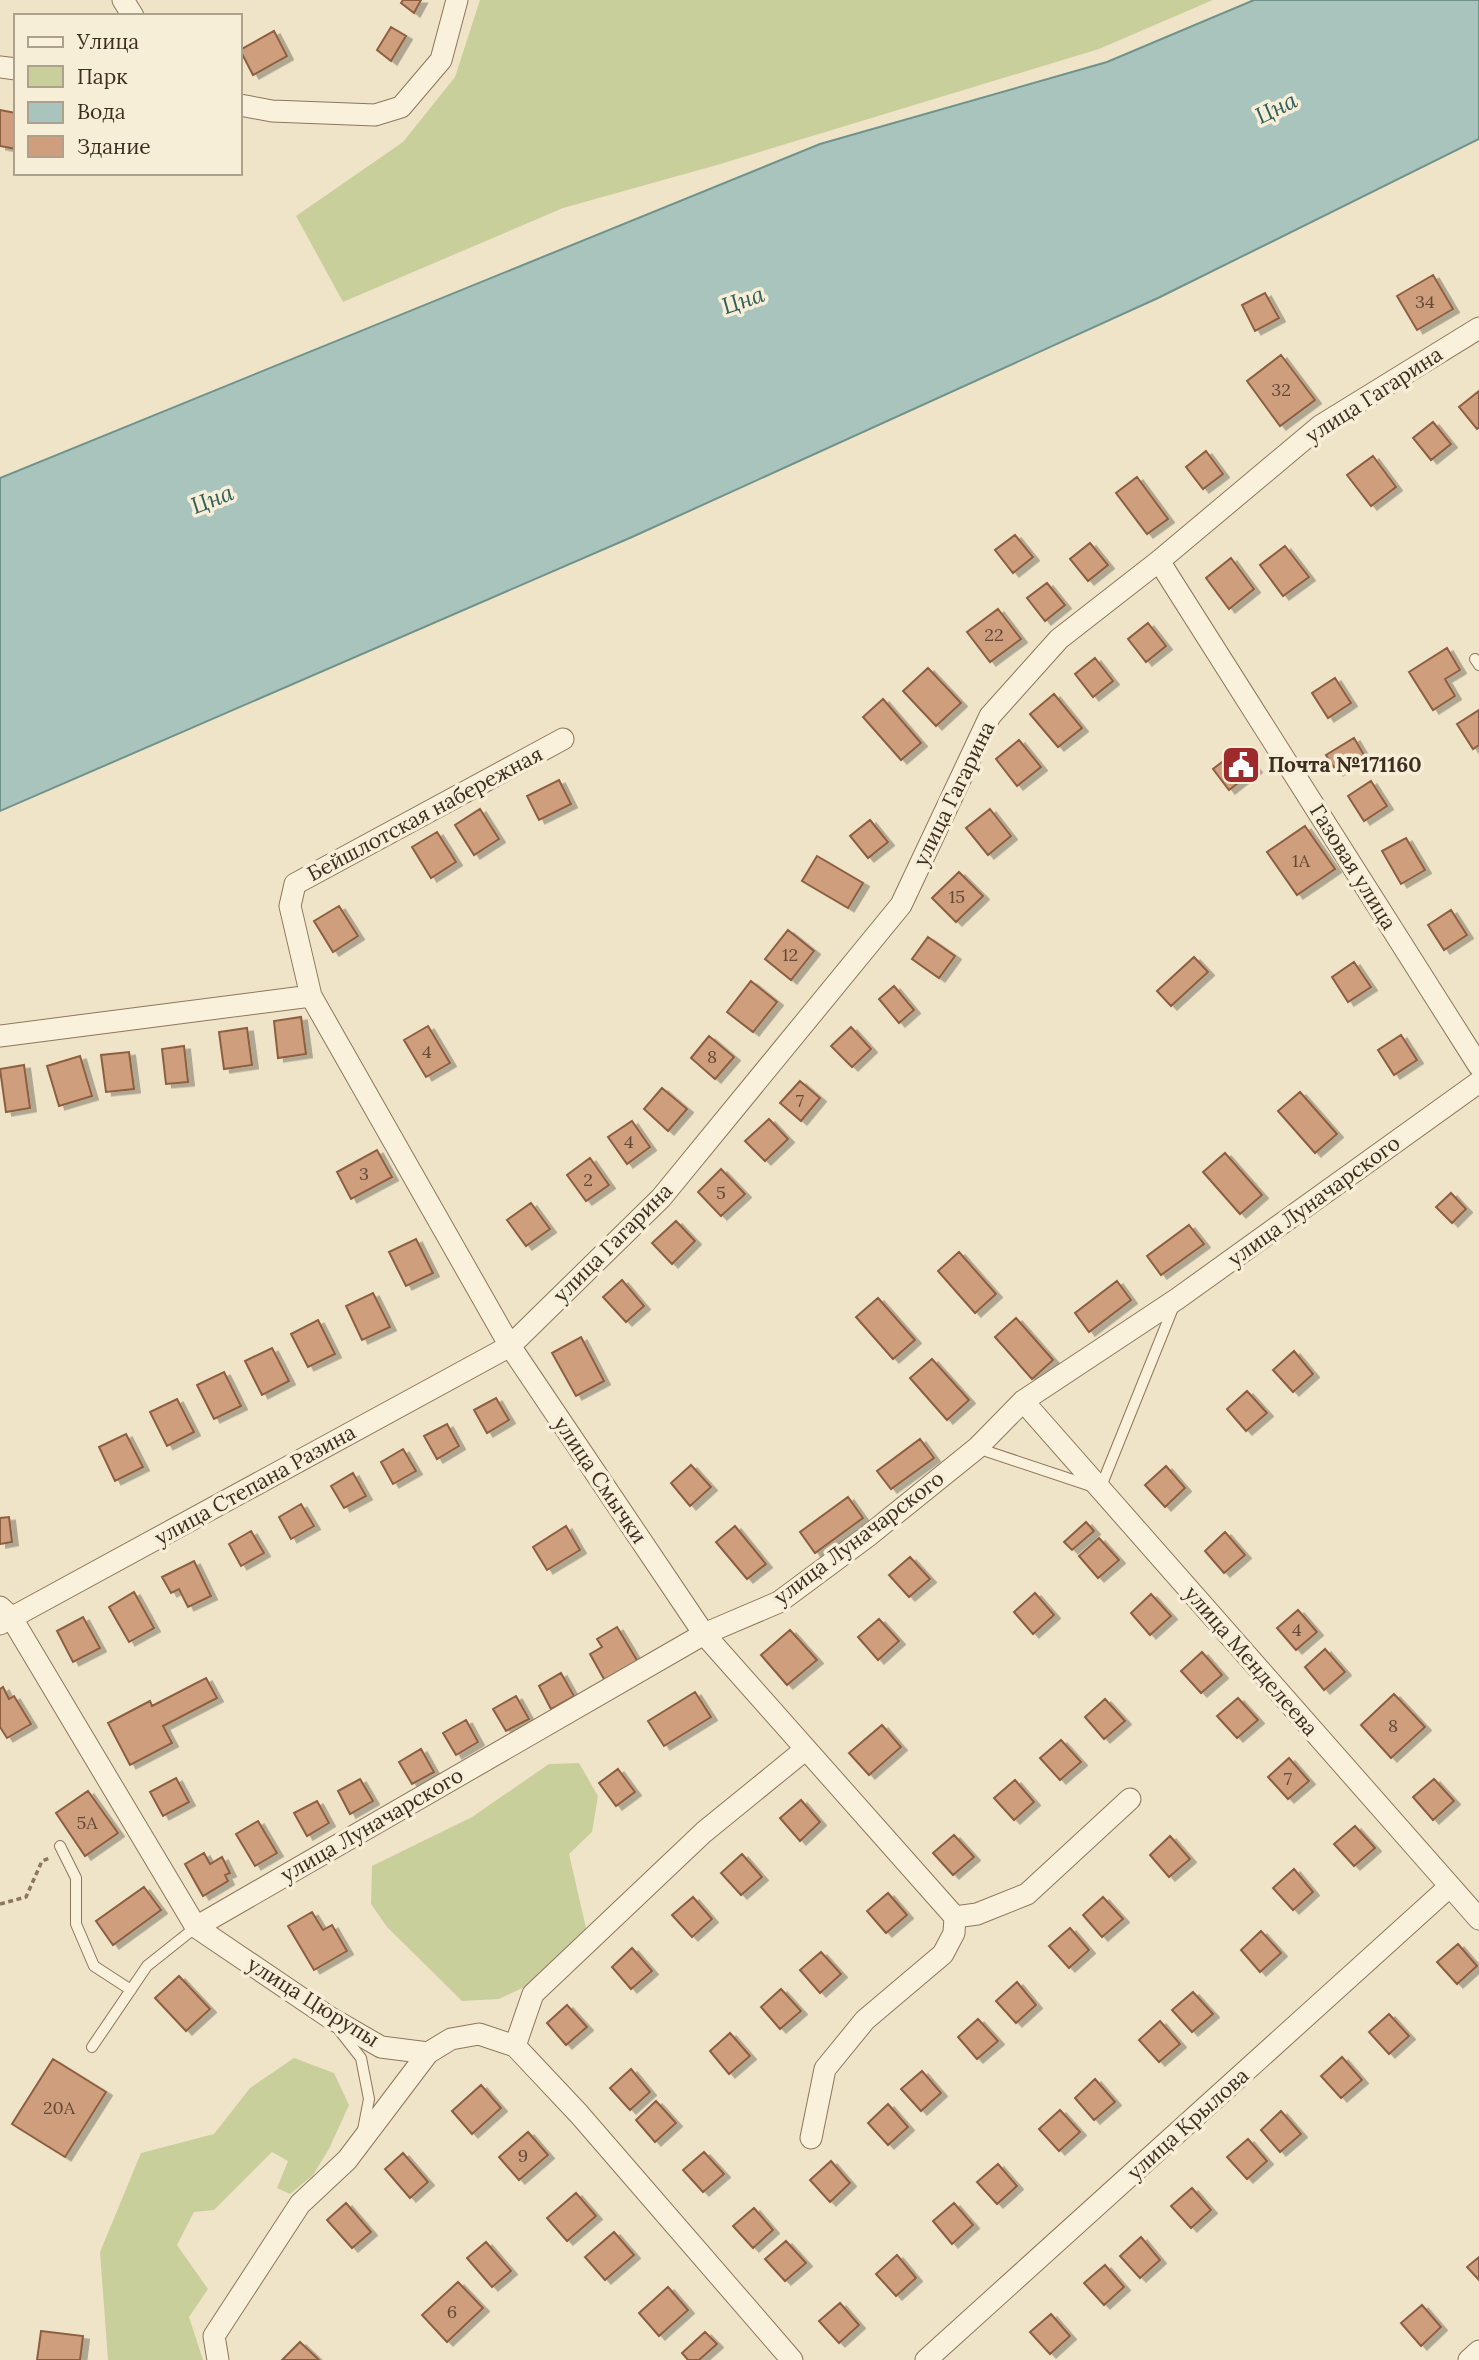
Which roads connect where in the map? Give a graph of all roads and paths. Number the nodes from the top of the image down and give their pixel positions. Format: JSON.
{"nodes":[{"id":1,"x":457,"y":0,"type":"edge"},
{"id":2,"x":242,"y":105,"type":"edge"},
{"id":3,"x":1479,"y":328,"type":"edge"},
{"id":4,"x":1159,"y":561,"type":"junction"},
{"id":5,"x":563,"y":739,"type":"dead end"},
{"id":6,"x":312,"y":996,"type":"junction"},
{"id":7,"x":0,"y":1036,"type":"edge"},
{"id":8,"x":1479,"y":1066,"type":"edge"},
{"id":9,"x":1479,"y":1082,"type":"edge"},
{"id":10,"x":1177,"y":1299,"type":"junction"},
{"id":11,"x":510,"y":1346,"type":"junction"},
{"id":12,"x":1023,"y":1401,"type":"junction"},
{"id":13,"x":977,"y":1448,"type":"junction"},
{"id":14,"x":1100,"y":1489,"type":"junction"},
{"id":15,"x":4,"y":1616,"type":"edge"},
{"id":16,"x":704,"y":1634,"type":"junction"},
{"id":17,"x":806,"y":1749,"type":"junction"},
{"id":18,"x":1130,"y":1799,"type":"dead end"},
{"id":19,"x":61,"y":1850,"type":"joint"},
{"id":20,"x":1449,"y":1887,"type":"junction"},
{"id":21,"x":0,"y":1903,"type":"edge"},
{"id":22,"x":955,"y":1917,"type":"junction"},
{"id":23,"x":1479,"y":1919,"type":"edge"},
{"id":24,"x":197,"y":1927,"type":"junction"},
{"id":25,"x":131,"y":1990,"type":"junction"},
{"id":26,"x":329,"y":2017,"type":"junction"},
{"id":27,"x":515,"y":2046,"type":"junction"},
{"id":28,"x":92,"y":2047,"type":"dead end"},
{"id":29,"x":428,"y":2053,"type":"junction"},
{"id":30,"x":810,"y":2138,"type":"dead end"},
{"id":31,"x":360,"y":2143,"type":"junction"},
{"id":32,"x":1479,"y":2351,"type":"edge"},
{"id":33,"x":218,"y":2360,"type":"edge"},
{"id":34,"x":792,"y":2360,"type":"edge"},
{"id":35,"x":926,"y":2360,"type":"edge"},
{"id":36,"x":1469,"y":2360,"type":"edge"}],
"edges":[{"from":1,"to":2,"type":"street"},
{"from":3,"to":4,"type":"street","name":"улица Гагарина"},
{"from":4,"to":8,"type":"street","name":"Газовая улица"},
{"from":4,"to":11,"type":"street","name":"улица Гагарина"},
{"from":5,"to":6,"type":"street","name":"Бейшлотская набережная"},
{"from":6,"to":7,"type":"street"},
{"from":6,"to":11,"type":"street","name":"улица Смычки"},
{"from":9,"to":10,"type":"street","name":"улица Луначарского"},
{"from":10,"to":12,"type":"street","name":"улица Луначарского"},
{"from":10,"to":14,"type":"lane"},
{"from":11,"to":15,"type":"street","name":"улица Степана Разина"},
{"from":11,"to":16,"type":"street","name":"улица Смычки"},
{"from":12,"to":13,"type":"street","name":"улица Луначарского"},
{"from":12,"to":14,"type":"street","name":"улица Менделеева"},
{"from":13,"to":14,"type":"lane"},
{"from":13,"to":16,"type":"street","name":"улица Луначарского"},
{"from":14,"to":20,"type":"street","name":"улица Менделеева"},
{"from":15,"to":24,"type":"street","name":"улица Цюрупы"},
{"from":16,"to":17,"type":"street","name":"улица Смычки"},
{"from":16,"to":24,"type":"street","name":"улица Луначарского"},
{"from":17,"to":22,"type":"street","name":"улица Смычки"},
{"from":17,"to":27,"type":"street"},
{"from":18,"to":22,"type":"street"},
{"from":19,"to":21,"type":"path"},
{"from":19,"to":25,"type":"lane"},
{"from":20,"to":23,"type":"street","name":"улица Менделеева"},
{"from":20,"to":35,"type":"street","name":"улица Крылова"},
{"from":22,"to":30,"type":"street"},
{"from":24,"to":25,"type":"lane"},
{"from":24,"to":26,"type":"street","name":"улица Цюрупы"},
{"from":25,"to":28,"type":"lane"},
{"from":26,"to":29,"type":"street","name":"улица Цюрупы"},
{"from":26,"to":31,"type":"lane"},
{"from":27,"to":29,"type":"street"},
{"from":27,"to":34,"type":"street"},
{"from":29,"to":31,"type":"street"},
{"from":31,"to":33,"type":"street"},
{"from":32,"to":36,"type":"street"}]}
